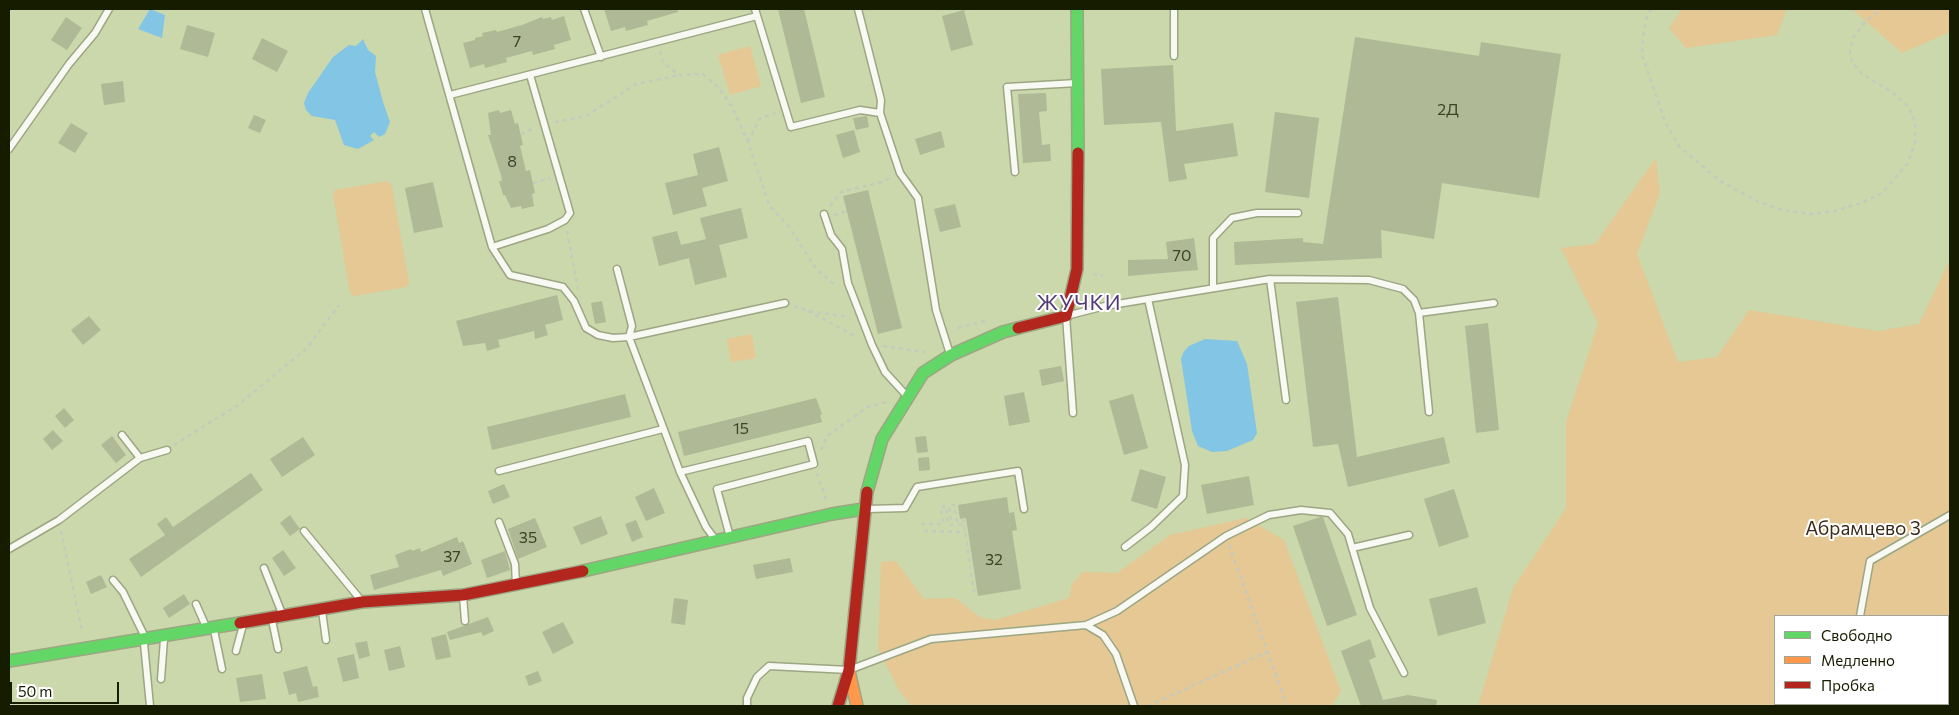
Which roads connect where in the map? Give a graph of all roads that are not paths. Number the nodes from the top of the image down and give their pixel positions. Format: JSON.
{"nodes":[{"id":1,"x":108,"y":9,"type":"edge"},
{"id":2,"x":424,"y":9,"type":"edge"},
{"id":3,"x":584,"y":9,"type":"edge"},
{"id":4,"x":858,"y":9,"type":"edge"},
{"id":5,"x":1078,"y":9,"type":"edge"},
{"id":6,"x":1174,"y":9,"type":"edge"},
{"id":7,"x":756,"y":12,"type":"edge"},
{"id":8,"x":1174,"y":56,"type":"dead end"},
{"id":9,"x":601,"y":57,"type":"junction"},
{"id":10,"x":530,"y":75,"type":"junction"},
{"id":11,"x":1078,"y":83,"type":"junction"},
{"id":12,"x":450,"y":96,"type":"junction"},
{"id":13,"x":880,"y":113,"type":"junction"},
{"id":14,"x":9,"y":149,"type":"edge"},
{"id":15,"x":1015,"y":172,"type":"dead end"},
{"id":16,"x":1298,"y":213,"type":"dead end"},
{"id":17,"x":824,"y":214,"type":"road end"},
{"id":18,"x":492,"y":247,"type":"junction"},
{"id":19,"x":617,"y":269,"type":"dead end"},
{"id":20,"x":1270,"y":278,"type":"junction"},
{"id":21,"x":1213,"y":288,"type":"junction"},
{"id":22,"x":1148,"y":299,"type":"junction"},
{"id":23,"x":785,"y":303,"type":"road end"},
{"id":24,"x":1494,"y":304,"type":"dead end"},
{"id":25,"x":1419,"y":313,"type":"junction"},
{"id":26,"x":1066,"y":316,"type":"junction"},
{"id":27,"x":629,"y":337,"type":"junction"},
{"id":28,"x":951,"y":355,"type":"junction"},
{"id":29,"x":907,"y":396,"type":"junction"},
{"id":30,"x":1286,"y":400,"type":"dead end"},
{"id":31,"x":1429,"y":412,"type":"dead end"},
{"id":32,"x":1072,"y":413,"type":"dead end"},
{"id":33,"x":664,"y":429,"type":"junction"},
{"id":34,"x":122,"y":435,"type":"dead end"},
{"id":35,"x":166,"y":450,"type":"road end"},
{"id":36,"x":140,"y":458,"type":"junction"},
{"id":37,"x":499,"y":471,"type":"dead end"},
{"id":38,"x":680,"y":472,"type":"junction"},
{"id":39,"x":864,"y":509,"type":"junction"},
{"id":40,"x":1024,"y":509,"type":"dead end"},
{"id":41,"x":1950,"y":515,"type":"edge"},
{"id":42,"x":499,"y":522,"type":"dead end"},
{"id":43,"x":304,"y":531,"type":"dead end"},
{"id":44,"x":1409,"y":535,"type":"dead end"},
{"id":45,"x":730,"y":538,"type":"junction"},
{"id":46,"x":717,"y":541,"type":"junction"},
{"id":47,"x":1125,"y":546,"type":"dead end"},
{"id":48,"x":1352,"y":548,"type":"junction"},
{"id":49,"x":9,"y":550,"type":"edge"},
{"id":50,"x":264,"y":568,"type":"dead end"},
{"id":51,"x":113,"y":580,"type":"dead end"},
{"id":52,"x":516,"y":586,"type":"junction"},
{"id":53,"x":463,"y":595,"type":"junction"},
{"id":54,"x":362,"y":602,"type":"junction"},
{"id":55,"x":196,"y":604,"type":"dead end"},
{"id":56,"x":322,"y":610,"type":"junction"},
{"id":57,"x":1860,"y":615,"type":"edge"},
{"id":58,"x":284,"y":617,"type":"junction"},
{"id":59,"x":272,"y":619,"type":"junction"},
{"id":60,"x":465,"y":621,"type":"dead end"},
{"id":61,"x":243,"y":624,"type":"junction"},
{"id":62,"x":1086,"y":625,"type":"junction"},
{"id":63,"x":210,"y":629,"type":"junction"},
{"id":64,"x":164,"y":637,"type":"junction"},
{"id":65,"x":143,"y":640,"type":"junction"},
{"id":66,"x":326,"y":640,"type":"dead end"},
{"id":67,"x":278,"y":649,"type":"dead end"},
{"id":68,"x":236,"y":652,"type":"dead end"},
{"id":69,"x":9,"y":661,"type":"edge"},
{"id":70,"x":222,"y":669,"type":"dead end"},
{"id":71,"x":849,"y":670,"type":"junction"},
{"id":72,"x":1404,"y":673,"type":"dead end"},
{"id":73,"x":161,"y":679,"type":"dead end"},
{"id":74,"x":150,"y":706,"type":"edge"},
{"id":75,"x":747,"y":706,"type":"edge"},
{"id":76,"x":838,"y":706,"type":"edge"},
{"id":77,"x":857,"y":706,"type":"edge"},
{"id":78,"x":1134,"y":706,"type":"edge"}],
"edges":[{"from":1,"to":14,"type":"lane"},
{"from":2,"to":12,"type":"lane"},
{"from":3,"to":9,"type":"lane"},
{"from":4,"to":13,"type":"lane"},
{"from":5,"to":11,"type":"street"},
{"from":6,"to":8,"type":"lane"},
{"from":7,"to":9,"type":"lane"},
{"from":7,"to":13,"type":"lane"},
{"from":9,"to":10,"type":"lane"},
{"from":10,"to":12,"type":"lane"},
{"from":10,"to":18,"type":"lane"},
{"from":11,"to":15,"type":"lane"},
{"from":11,"to":26,"type":"street"},
{"from":12,"to":18,"type":"lane"},
{"from":13,"to":28,"type":"lane"},
{"from":16,"to":21,"type":"lane"},
{"from":17,"to":29,"type":"lane"},
{"from":18,"to":27,"type":"lane"},
{"from":19,"to":27,"type":"lane"},
{"from":20,"to":21,"type":"lane"},
{"from":20,"to":25,"type":"lane"},
{"from":20,"to":30,"type":"lane"},
{"from":21,"to":22,"type":"lane"},
{"from":22,"to":26,"type":"lane"},
{"from":22,"to":47,"type":"lane"},
{"from":23,"to":27,"type":"lane"},
{"from":24,"to":25,"type":"lane"},
{"from":25,"to":31,"type":"lane"},
{"from":26,"to":28,"type":"street"},
{"from":26,"to":32,"type":"lane"},
{"from":27,"to":33,"type":"lane"},
{"from":28,"to":29,"type":"street"},
{"from":29,"to":39,"type":"street"},
{"from":33,"to":37,"type":"lane"},
{"from":33,"to":38,"type":"lane"},
{"from":34,"to":36,"type":"lane"},
{"from":35,"to":36,"type":"lane"},
{"from":36,"to":49,"type":"lane"},
{"from":38,"to":45,"type":"lane"},
{"from":38,"to":46,"type":"lane"},
{"from":39,"to":40,"type":"lane"},
{"from":39,"to":45,"type":"street"},
{"from":39,"to":71,"type":"street"},
{"from":41,"to":57,"type":"lane"},
{"from":42,"to":52,"type":"lane"},
{"from":43,"to":54,"type":"lane"},
{"from":44,"to":48,"type":"lane"},
{"from":45,"to":46,"type":"street"},
{"from":46,"to":52,"type":"street"},
{"from":48,"to":62,"type":"lane"},
{"from":48,"to":72,"type":"lane"},
{"from":50,"to":58,"type":"lane"},
{"from":51,"to":65,"type":"lane"},
{"from":52,"to":53,"type":"street"},
{"from":53,"to":54,"type":"street"},
{"from":53,"to":60,"type":"lane"},
{"from":54,"to":56,"type":"street"},
{"from":55,"to":63,"type":"lane"},
{"from":56,"to":58,"type":"street"},
{"from":56,"to":66,"type":"lane"},
{"from":58,"to":59,"type":"street"},
{"from":59,"to":61,"type":"street"},
{"from":59,"to":67,"type":"lane"},
{"from":61,"to":63,"type":"street"},
{"from":61,"to":68,"type":"lane"},
{"from":62,"to":71,"type":"lane"},
{"from":62,"to":78,"type":"lane"},
{"from":63,"to":64,"type":"street"},
{"from":63,"to":70,"type":"lane"},
{"from":64,"to":65,"type":"street"},
{"from":64,"to":73,"type":"lane"},
{"from":65,"to":69,"type":"street"},
{"from":65,"to":74,"type":"lane"},
{"from":71,"to":75,"type":"lane"},
{"from":71,"to":76,"type":"street"},
{"from":71,"to":77,"type":"street"}]}
